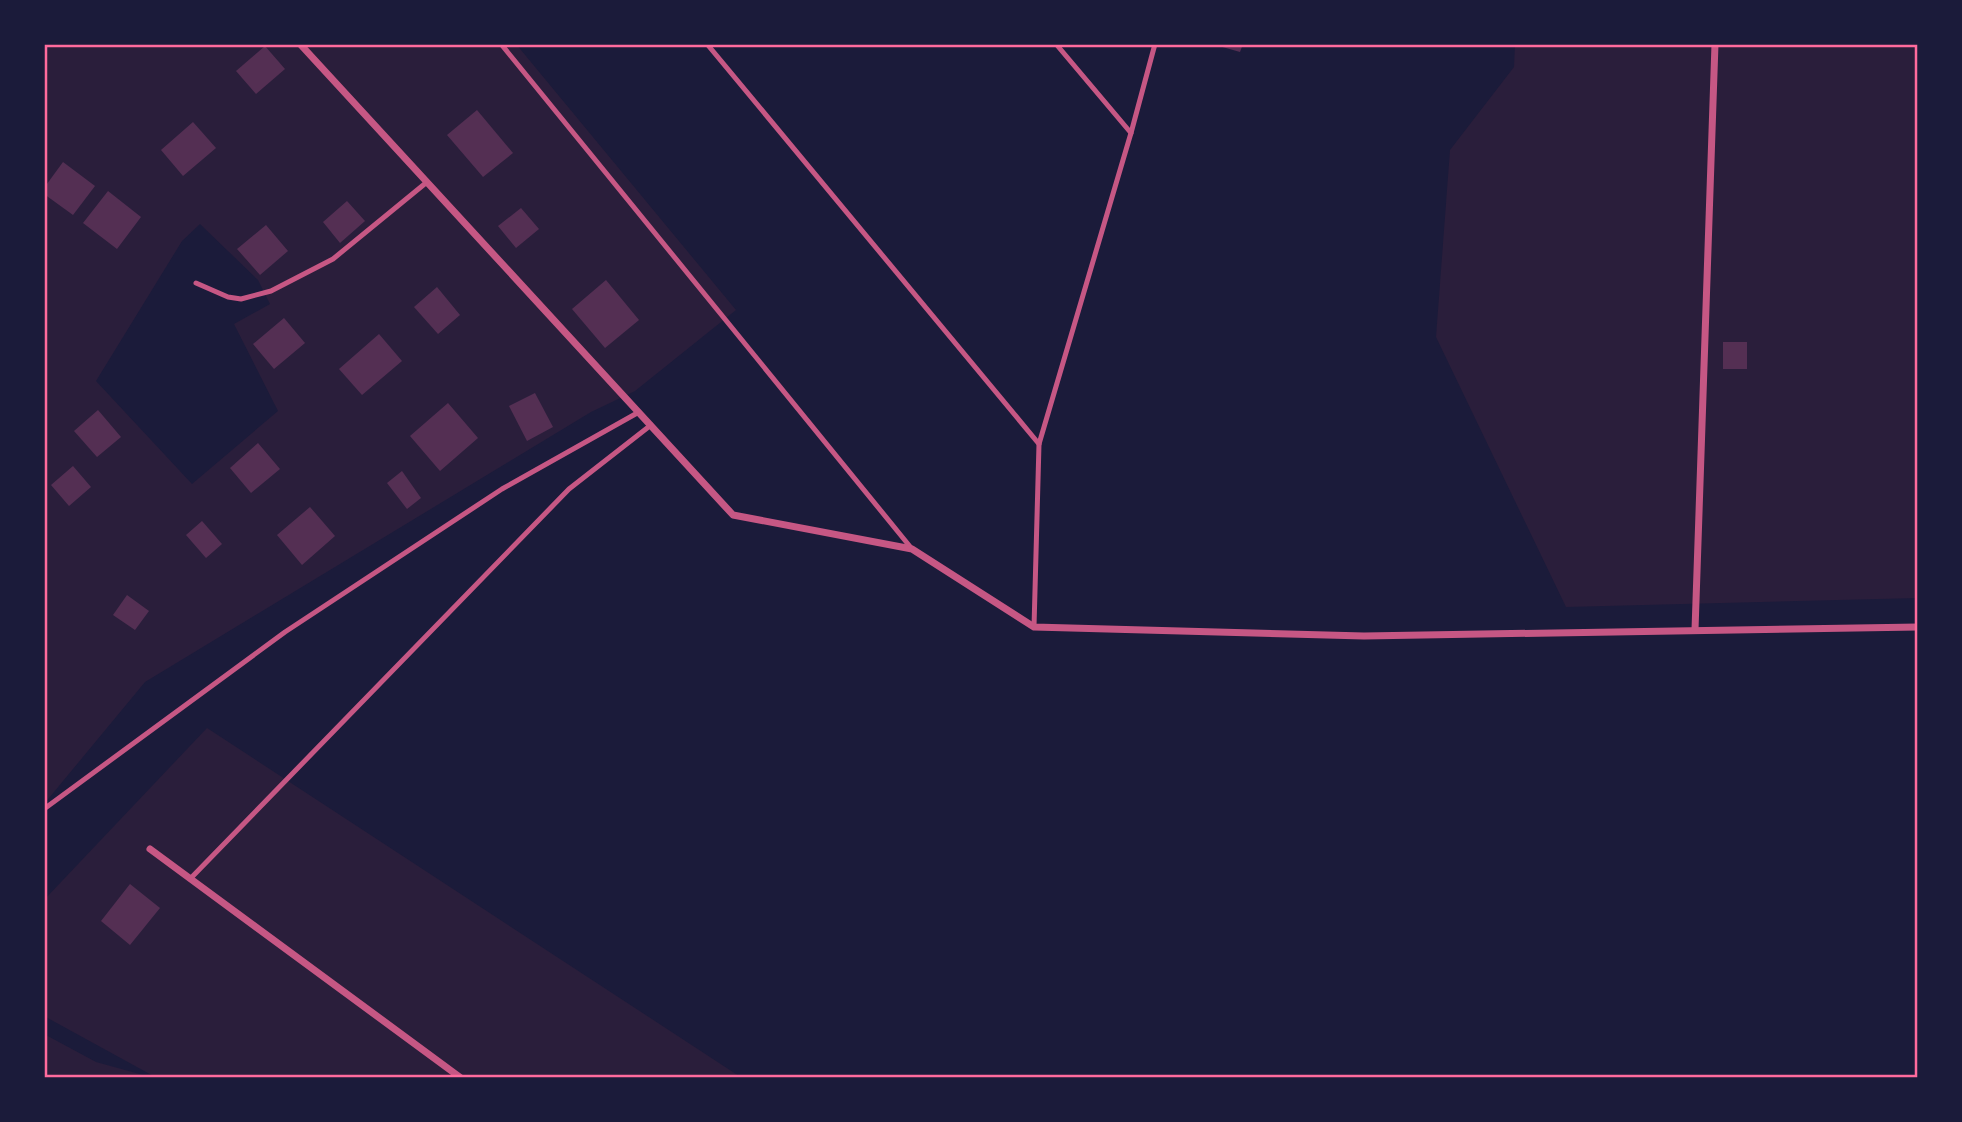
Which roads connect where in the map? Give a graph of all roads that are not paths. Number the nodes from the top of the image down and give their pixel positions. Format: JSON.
{"nodes":[{"id":1,"x":300,"y":44,"type":"edge"},
{"id":2,"x":501,"y":44,"type":"edge"},
{"id":3,"x":707,"y":44,"type":"edge"},
{"id":4,"x":1056,"y":44,"type":"edge"},
{"id":5,"x":1155,"y":44,"type":"edge"},
{"id":6,"x":1715,"y":44,"type":"edge"},
{"id":7,"x":1131,"y":133,"type":"junction"},
{"id":8,"x":427,"y":181,"type":"junction"},
{"id":9,"x":195,"y":283,"type":"dead end"},
{"id":10,"x":639,"y":412,"type":"junction"},
{"id":11,"x":650,"y":425,"type":"junction"},
{"id":12,"x":1039,"y":444,"type":"junction"},
{"id":13,"x":912,"y":549,"type":"junction"},
{"id":14,"x":1034,"y":626,"type":"junction"},
{"id":15,"x":1918,"y":627,"type":"edge"},
{"id":16,"x":1695,"y":630,"type":"junction"},
{"id":17,"x":44,"y":809,"type":"edge"},
{"id":18,"x":150,"y":849,"type":"dead end"},
{"id":19,"x":190,"y":879,"type":"junction"},
{"id":20,"x":461,"y":1078,"type":"edge"}],
"edges":[{"from":1,"to":8,"type":"street"},
{"from":2,"to":13,"type":"lane"},
{"from":3,"to":12,"type":"lane"},
{"from":4,"to":7,"type":"lane"},
{"from":5,"to":7,"type":"lane"},
{"from":6,"to":16,"type":"street"},
{"from":7,"to":12,"type":"lane"},
{"from":8,"to":9,"type":"lane"},
{"from":8,"to":10,"type":"street"},
{"from":10,"to":11,"type":"street"},
{"from":10,"to":17,"type":"lane"},
{"from":11,"to":13,"type":"street"},
{"from":11,"to":19,"type":"lane"},
{"from":12,"to":14,"type":"lane"},
{"from":13,"to":14,"type":"street"},
{"from":14,"to":16,"type":"street"},
{"from":15,"to":16,"type":"street"},
{"from":18,"to":19,"type":"street"},
{"from":19,"to":20,"type":"street"}]}
